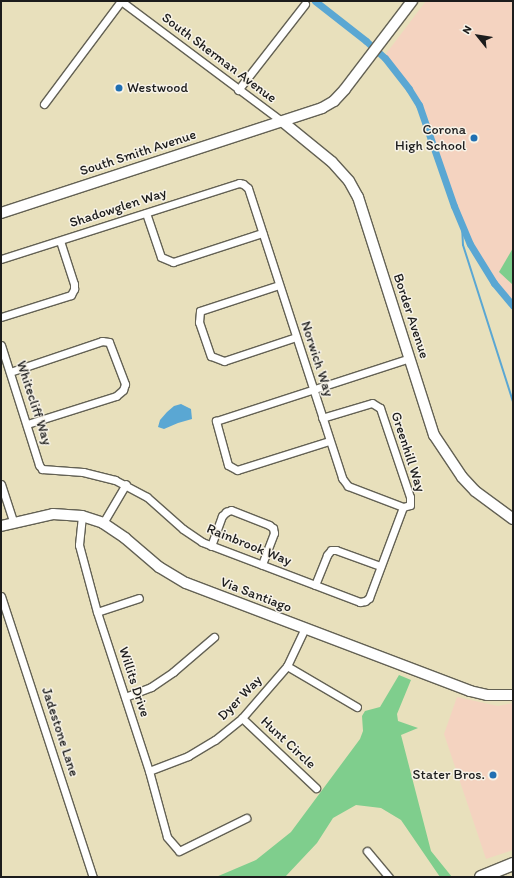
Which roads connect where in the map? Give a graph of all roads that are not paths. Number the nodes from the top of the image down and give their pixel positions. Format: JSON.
{"nodes":[{"id":1,"x":121,"y":1,"type":"edge"},
{"id":2,"x":412,"y":1,"type":"edge"},
{"id":3,"x":305,"y":4,"type":"dead end"},
{"id":4,"x":238,"y":90,"type":"junction"},
{"id":5,"x":44,"y":104,"type":"dead end"},
{"id":6,"x":283,"y":122,"type":"junction"},
{"id":7,"x":243,"y":184,"type":"joint"},
{"id":8,"x":1,"y":213,"type":"edge"},
{"id":9,"x":146,"y":213,"type":"junction"},
{"id":10,"x":262,"y":232,"type":"junction"},
{"id":11,"x":60,"y":240,"type":"junction"},
{"id":12,"x":1,"y":259,"type":"edge"},
{"id":13,"x":279,"y":285,"type":"junction"},
{"id":14,"x":1,"y":317,"type":"edge"},
{"id":15,"x":296,"y":337,"type":"junction"},
{"id":16,"x":1,"y":345,"type":"edge"},
{"id":17,"x":410,"y":358,"type":"junction"},
{"id":18,"x":10,"y":372,"type":"junction"},
{"id":19,"x":312,"y":389,"type":"junction"},
{"id":20,"x":322,"y":418,"type":"junction"},
{"id":21,"x":27,"y":424,"type":"junction"},
{"id":22,"x":329,"y":441,"type":"junction"},
{"id":23,"x":42,"y":469,"type":"joint"},
{"id":24,"x":1,"y":484,"type":"edge"},
{"id":25,"x":126,"y":484,"type":"junction"},
{"id":26,"x":403,"y":507,"type":"junction"},
{"id":27,"x":82,"y":516,"type":"junction"},
{"id":28,"x":513,"y":519,"type":"edge"},
{"id":29,"x":14,"y":522,"type":"junction"},
{"id":30,"x":103,"y":523,"type":"junction"},
{"id":31,"x":1,"y":526,"type":"edge"},
{"id":32,"x":211,"y":546,"type":"junction"},
{"id":33,"x":262,"y":565,"type":"junction"},
{"id":34,"x":380,"y":566,"type":"junction"},
{"id":35,"x":315,"y":585,"type":"junction"},
{"id":36,"x":1,"y":596,"type":"edge"},
{"id":37,"x":139,"y":598,"type":"dead end"},
{"id":38,"x":365,"y":601,"type":"joint"},
{"id":39,"x":98,"y":612,"type":"junction"},
{"id":40,"x":305,"y":628,"type":"junction"},
{"id":41,"x":214,"y":637,"type":"dead end"},
{"id":42,"x":287,"y":666,"type":"junction"},
{"id":43,"x":513,"y":695,"type":"edge"},
{"id":44,"x":125,"y":697,"type":"junction"},
{"id":45,"x":357,"y":707,"type":"dead end"},
{"id":46,"x":242,"y":718,"type":"junction"},
{"id":47,"x":149,"y":771,"type":"junction"},
{"id":48,"x":316,"y":788,"type":"dead end"},
{"id":49,"x":246,"y":818,"type":"dead end"},
{"id":50,"x":367,"y":851,"type":"dead end"},
{"id":51,"x":513,"y":864,"type":"edge"},
{"id":52,"x":93,"y":877,"type":"edge"},
{"id":53,"x":388,"y":877,"type":"edge"},
{"id":54,"x":481,"y":877,"type":"edge"}],
"edges":[{"from":1,"to":4,"type":"street","name":"South Sherman Avenue"},
{"from":1,"to":5,"type":"street"},
{"from":2,"to":6,"type":"street","name":"South Smith Avenue"},
{"from":3,"to":4,"type":"street"},
{"from":4,"to":6,"type":"street","name":"South Sherman Avenue"},
{"from":6,"to":8,"type":"street","name":"South Smith Avenue"},
{"from":6,"to":17,"type":"street","name":"Border Avenue"},
{"from":7,"to":9,"type":"street","name":"Shadowglen Way"},
{"from":7,"to":10,"type":"street","name":"Norwich Way"},
{"from":9,"to":10,"type":"street"},
{"from":9,"to":11,"type":"street","name":"Shadowglen Way"},
{"from":10,"to":13,"type":"street","name":"Norwich Way"},
{"from":11,"to":12,"type":"street","name":"Shadowglen Way"},
{"from":11,"to":14,"type":"street"},
{"from":13,"to":15,"type":"street","name":"Norwich Way"},
{"from":13,"to":15,"type":"street"},
{"from":15,"to":19,"type":"street","name":"Norwich Way"},
{"from":16,"to":18,"type":"street","name":"Whitecliff Way"},
{"from":17,"to":19,"type":"street"},
{"from":17,"to":28,"type":"street","name":"Border Avenue"},
{"from":18,"to":21,"type":"street","name":"Whitecliff Way"},
{"from":18,"to":21,"type":"street"},
{"from":19,"to":20,"type":"street","name":"Norwich Way"},
{"from":19,"to":22,"type":"street"},
{"from":20,"to":22,"type":"street","name":"Norwich Way"},
{"from":20,"to":26,"type":"street","name":"Greenhill Way"},
{"from":21,"to":23,"type":"street","name":"Whitecliff Way"},
{"from":22,"to":26,"type":"street","name":"Norwich Way"},
{"from":23,"to":25,"type":"street","name":"Rainbrook Way"},
{"from":24,"to":29,"type":"street"},
{"from":25,"to":30,"type":"street"},
{"from":25,"to":32,"type":"street","name":"Rainbrook Way"},
{"from":26,"to":34,"type":"street","name":"Greenhill Way"},
{"from":27,"to":29,"type":"street","name":"Via Santiago"},
{"from":27,"to":30,"type":"street","name":"Via Santiago"},
{"from":27,"to":39,"type":"street","name":"Willits Drive"},
{"from":29,"to":31,"type":"street","name":"Via Santiago"},
{"from":30,"to":40,"type":"street","name":"Via Santiago"},
{"from":32,"to":33,"type":"street","name":"Rainbrook Way"},
{"from":32,"to":33,"type":"street"},
{"from":33,"to":35,"type":"street","name":"Rainbrook Way"},
{"from":34,"to":35,"type":"street"},
{"from":34,"to":38,"type":"street","name":"Greenhill Way"},
{"from":35,"to":38,"type":"street","name":"Rainbrook Way"},
{"from":36,"to":52,"type":"street","name":"Jadestone Lane"},
{"from":37,"to":39,"type":"street"},
{"from":39,"to":44,"type":"street","name":"Willits Drive"},
{"from":40,"to":42,"type":"street","name":"Dyer Way"},
{"from":40,"to":43,"type":"street","name":"Via Santiago"},
{"from":41,"to":44,"type":"street"},
{"from":42,"to":45,"type":"street"},
{"from":42,"to":46,"type":"street","name":"Dyer Way"},
{"from":44,"to":47,"type":"street","name":"Willits Drive"},
{"from":46,"to":47,"type":"street","name":"Dyer Way"},
{"from":46,"to":48,"type":"street","name":"Hunt Circle"},
{"from":47,"to":49,"type":"street","name":"Willits Drive"},
{"from":50,"to":53,"type":"street"},
{"from":51,"to":54,"type":"main road"}]}
